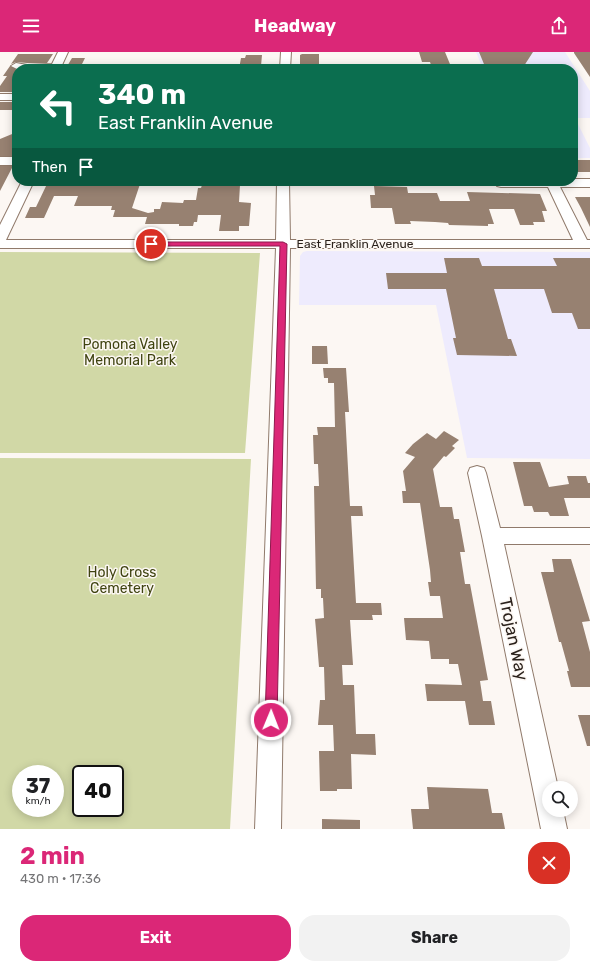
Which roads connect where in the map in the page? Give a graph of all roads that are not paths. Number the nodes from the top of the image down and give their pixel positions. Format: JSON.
{"nodes":[{"id":1,"x":63,"y":52,"type":"edge"},
{"id":2,"x":286,"y":52,"type":"edge"},
{"id":3,"x":58,"y":64,"type":"edge"},
{"id":4,"x":285,"y":64,"type":"edge"},
{"id":5,"x":0,"y":97,"type":"edge"},
{"id":6,"x":12,"y":97,"type":"edge"},
{"id":7,"x":0,"y":161,"type":"edge"},
{"id":8,"x":12,"y":161,"type":"edge"},
{"id":9,"x":578,"y":183,"type":"edge"},
{"id":10,"x":590,"y":183,"type":"edge"},
{"id":11,"x":26,"y":186,"type":"edge"},
{"id":12,"x":283,"y":186,"type":"edge"},
{"id":13,"x":554,"y":186,"type":"edge"},
{"id":14,"x":0,"y":239,"type":"edge"},
{"id":15,"x":0,"y":244,"type":"edge"},
{"id":16,"x":283,"y":244,"type":"junction"},
{"id":17,"x":586,"y":244,"type":"edge"},
{"id":18,"x":477,"y":473,"type":"dead end"},
{"id":19,"x":492,"y":536,"type":"junction"},
{"id":20,"x":590,"y":536,"type":"edge"},
{"id":21,"x":544,"y":781,"type":"edge"},
{"id":22,"x":551,"y":817,"type":"edge"},
{"id":23,"x":268,"y":829,"type":"edge"},
{"id":24,"x":554,"y":829,"type":"edge"}],
"edges":[{"from":1,"to":3,"type":"street"},
{"from":2,"to":4,"type":"street"},
{"from":5,"to":6,"type":"street"},
{"from":7,"to":8,"type":"street"},
{"from":9,"to":10,"type":"street"},
{"from":11,"to":14,"type":"street"},
{"from":12,"to":16,"type":"street"},
{"from":13,"to":17,"type":"street"},
{"from":15,"to":16,"type":"street","name":"East Franklin Avenue"},
{"from":16,"to":17,"type":"street","name":"East Franklin Avenue"},
{"from":16,"to":23,"type":"street"},
{"from":18,"to":19,"type":"street","name":"Trojan Way"},
{"from":19,"to":20,"type":"street"},
{"from":19,"to":21,"type":"street","name":"Trojan Way"},
{"from":22,"to":24,"type":"street"}]}
